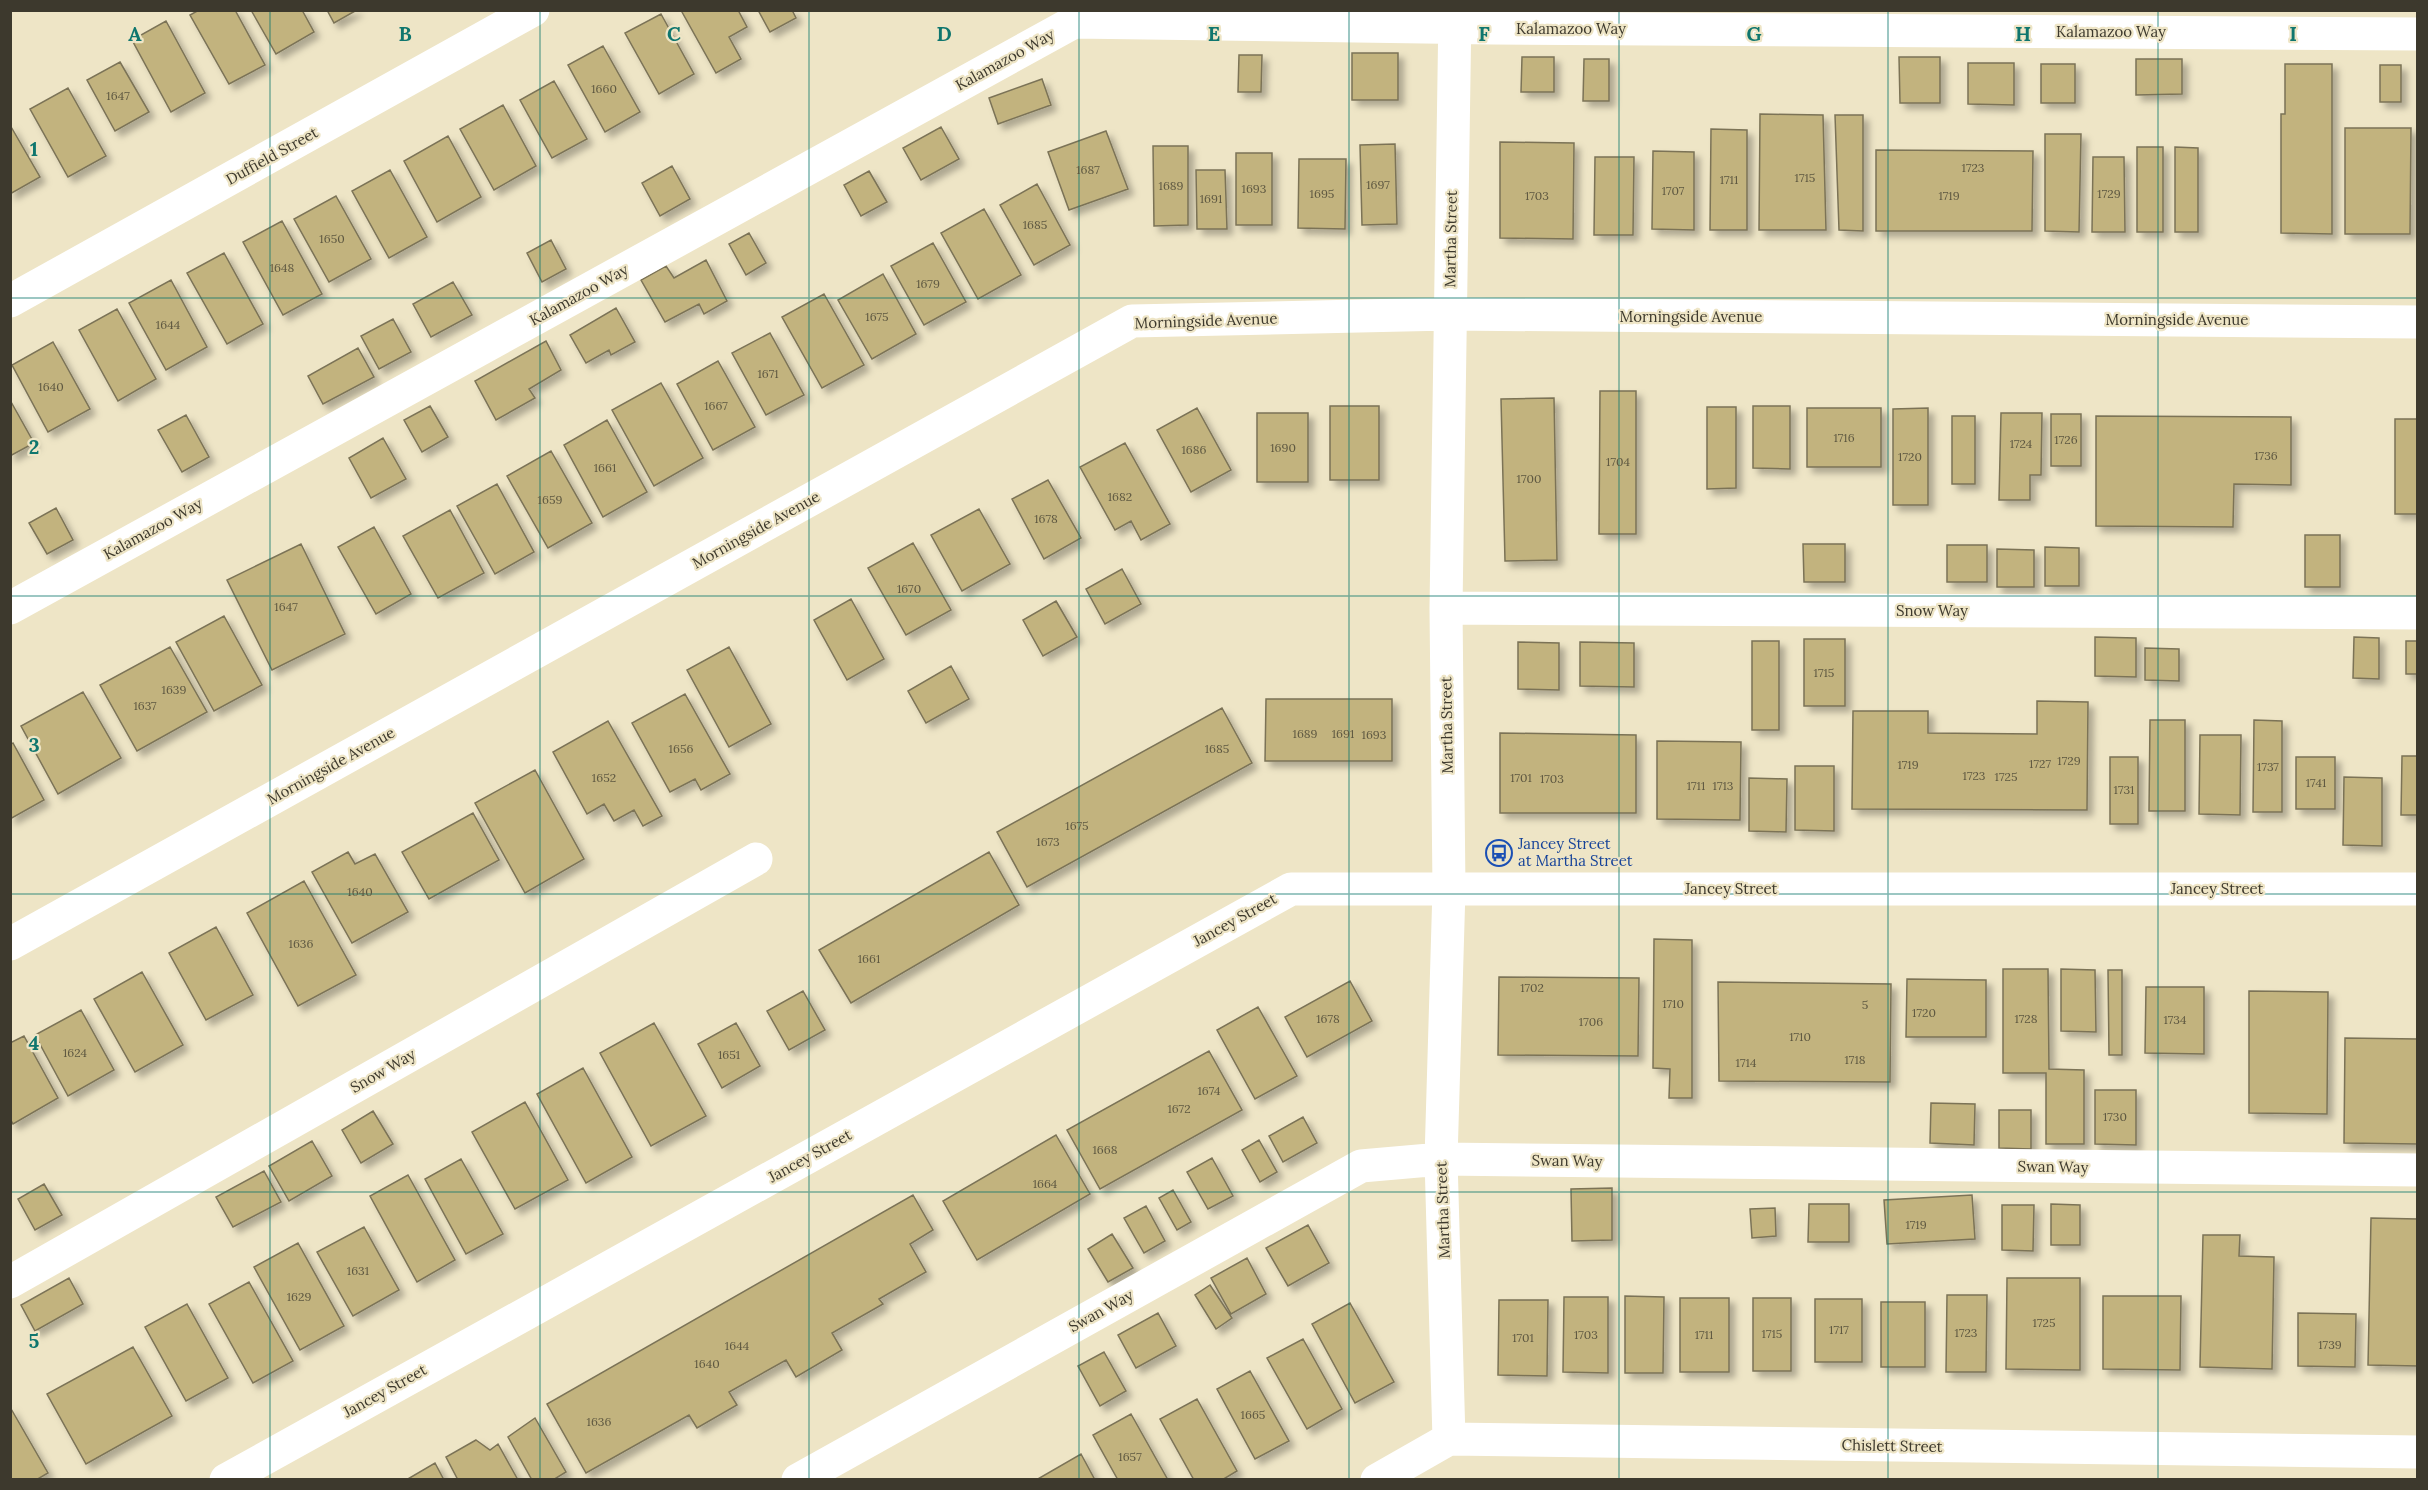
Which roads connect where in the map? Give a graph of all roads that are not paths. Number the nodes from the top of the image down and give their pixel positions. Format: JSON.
{"nodes":[{"id":1,"x":533,"y":10,"type":"edge"},
{"id":2,"x":1455,"y":19,"type":"edge"},
{"id":3,"x":2418,"y":34,"type":"edge"},
{"id":4,"x":10,"y":300,"type":"edge"},
{"id":5,"x":1449,"y":314,"type":"junction"},
{"id":6,"x":2418,"y":322,"type":"edge"},
{"id":7,"x":10,"y":608,"type":"edge"},
{"id":8,"x":1446,"y":608,"type":"junction"},
{"id":9,"x":2418,"y":613,"type":"edge"},
{"id":10,"x":756,"y":859,"type":"dead end"},
{"id":11,"x":2418,"y":889,"type":"edge"},
{"id":12,"x":1449,"y":890,"type":"junction"},
{"id":13,"x":10,"y":944,"type":"edge"},
{"id":14,"x":1441,"y":1159,"type":"junction"},
{"id":15,"x":2418,"y":1170,"type":"edge"},
{"id":16,"x":10,"y":1282,"type":"edge"},
{"id":17,"x":1449,"y":1439,"type":"junction"},
{"id":18,"x":2418,"y":1452,"type":"edge"},
{"id":19,"x":2228,"y":1465,"type":"edge"},
{"id":20,"x":226,"y":1479,"type":"edge"},
{"id":21,"x":798,"y":1479,"type":"edge"},
{"id":22,"x":1377,"y":1479,"type":"edge"}],
"edges":[{"from":1,"to":4,"type":"street","name":"Duffield Street"},
{"from":2,"to":3,"type":"street","name":"Kalamazoo Way"},
{"from":2,"to":5,"type":"street","name":"Martha Street"},
{"from":2,"to":7,"type":"street","name":"Kalamazoo Way"},
{"from":5,"to":6,"type":"street","name":"Morningside Avenue"},
{"from":5,"to":8,"type":"street","name":"Martha Street"},
{"from":5,"to":13,"type":"street","name":"Morningside Avenue"},
{"from":8,"to":9,"type":"street","name":"Snow Way"},
{"from":8,"to":12,"type":"street","name":"Martha Street"},
{"from":10,"to":16,"type":"street","name":"Snow Way"},
{"from":11,"to":12,"type":"street","name":"Jancey Street"},
{"from":12,"to":14,"type":"street","name":"Martha Street"},
{"from":12,"to":20,"type":"street","name":"Jancey Street"},
{"from":14,"to":15,"type":"street","name":"Swan Way"},
{"from":14,"to":17,"type":"street","name":"Martha Street"},
{"from":14,"to":21,"type":"street","name":"Swan Way"},
{"from":17,"to":19,"type":"street","name":"Chislett Street"},
{"from":17,"to":22,"type":"street","name":"Chislett Street"},
{"from":18,"to":19,"type":"street","name":"Chislett Street"}]}
